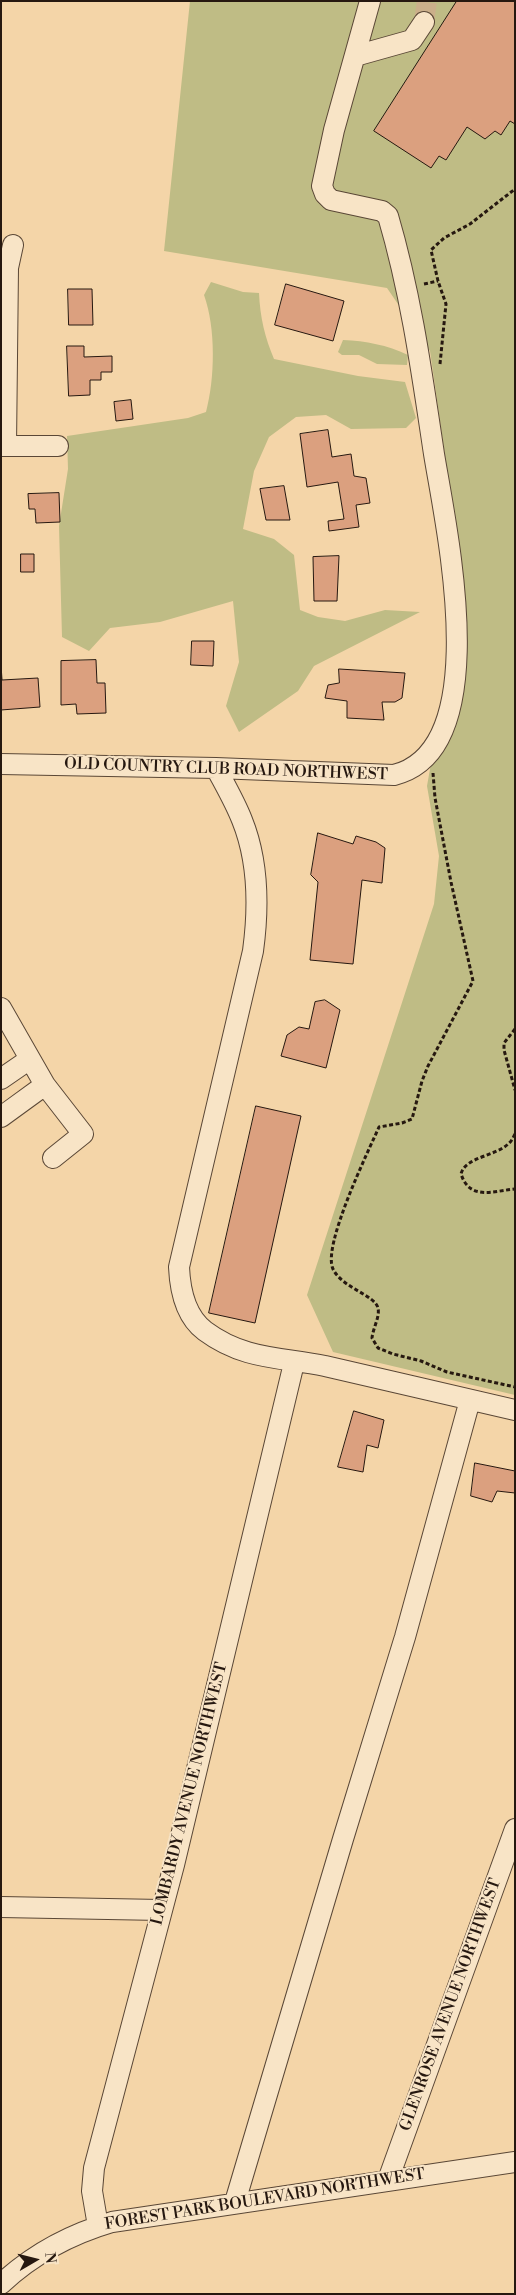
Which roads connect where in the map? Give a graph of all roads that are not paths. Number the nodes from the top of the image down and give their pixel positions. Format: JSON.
{"nodes":[{"id":1,"x":370,"y":1,"type":"edge"},
{"id":2,"x":424,"y":22,"type":"tunnel mouth"},
{"id":3,"x":355,"y":56,"type":"junction"},
{"id":4,"x":13,"y":245,"type":"dead end"},
{"id":5,"x":4,"y":446,"type":"edge"},
{"id":6,"x":58,"y":446,"type":"dead end"},
{"id":7,"x":1,"y":764,"type":"edge"},
{"id":8,"x":216,"y":768,"type":"junction"},
{"id":9,"x":1,"y":1008,"type":"edge"},
{"id":10,"x":30,"y":1059,"type":"junction"},
{"id":11,"x":1,"y":1079,"type":"edge"},
{"id":12,"x":45,"y":1085,"type":"junction"},
{"id":13,"x":1,"y":1118,"type":"edge"},
{"id":14,"x":53,"y":1158,"type":"dead end"},
{"id":15,"x":294,"y":1362,"type":"junction"},
{"id":16,"x":470,"y":1400,"type":"junction"},
{"id":17,"x":515,"y":1410,"type":"edge"},
{"id":18,"x":515,"y":1829,"type":"edge"},
{"id":19,"x":1,"y":1907,"type":"edge"},
{"id":20,"x":161,"y":1910,"type":"junction"},
{"id":21,"x":515,"y":2162,"type":"edge"},
{"id":22,"x":388,"y":2180,"type":"junction"},
{"id":23,"x":235,"y":2202,"type":"junction"},
{"id":24,"x":98,"y":2226,"type":"junction"},
{"id":25,"x":1,"y":2284,"type":"edge"}],
"edges":[{"from":1,"to":3,"type":"street"},
{"from":2,"to":3,"type":"street"},
{"from":3,"to":8,"type":"street","name":"OLD COUNTRY CLUB ROAD NORTHWEST"},
{"from":4,"to":5,"type":"street"},
{"from":5,"to":6,"type":"street"},
{"from":7,"to":8,"type":"street","name":"OLD COUNTRY CLUB ROAD NORTHWEST"},
{"from":8,"to":15,"type":"street"},
{"from":9,"to":10,"type":"street"},
{"from":10,"to":11,"type":"street"},
{"from":10,"to":12,"type":"street"},
{"from":12,"to":13,"type":"street"},
{"from":12,"to":14,"type":"street"},
{"from":15,"to":16,"type":"street"},
{"from":15,"to":20,"type":"street","name":"LOMBARDY AVENUE NORTHWEST"},
{"from":16,"to":17,"type":"street"},
{"from":16,"to":23,"type":"street"},
{"from":18,"to":22,"type":"street","name":"GLENROSE AVENUE NORTHWEST"},
{"from":19,"to":20,"type":"street"},
{"from":20,"to":24,"type":"street","name":"LOMBARDY AVENUE NORTHWEST"},
{"from":21,"to":22,"type":"street","name":"FOREST PARK BOULEVARD NORTHWEST"},
{"from":22,"to":23,"type":"street","name":"FOREST PARK BOULEVARD NORTHWEST"},
{"from":23,"to":24,"type":"street","name":"FOREST PARK BOULEVARD NORTHWEST"},
{"from":24,"to":25,"type":"street","name":"FOREST PARK BOULEVARD NORTHWEST"}]}
